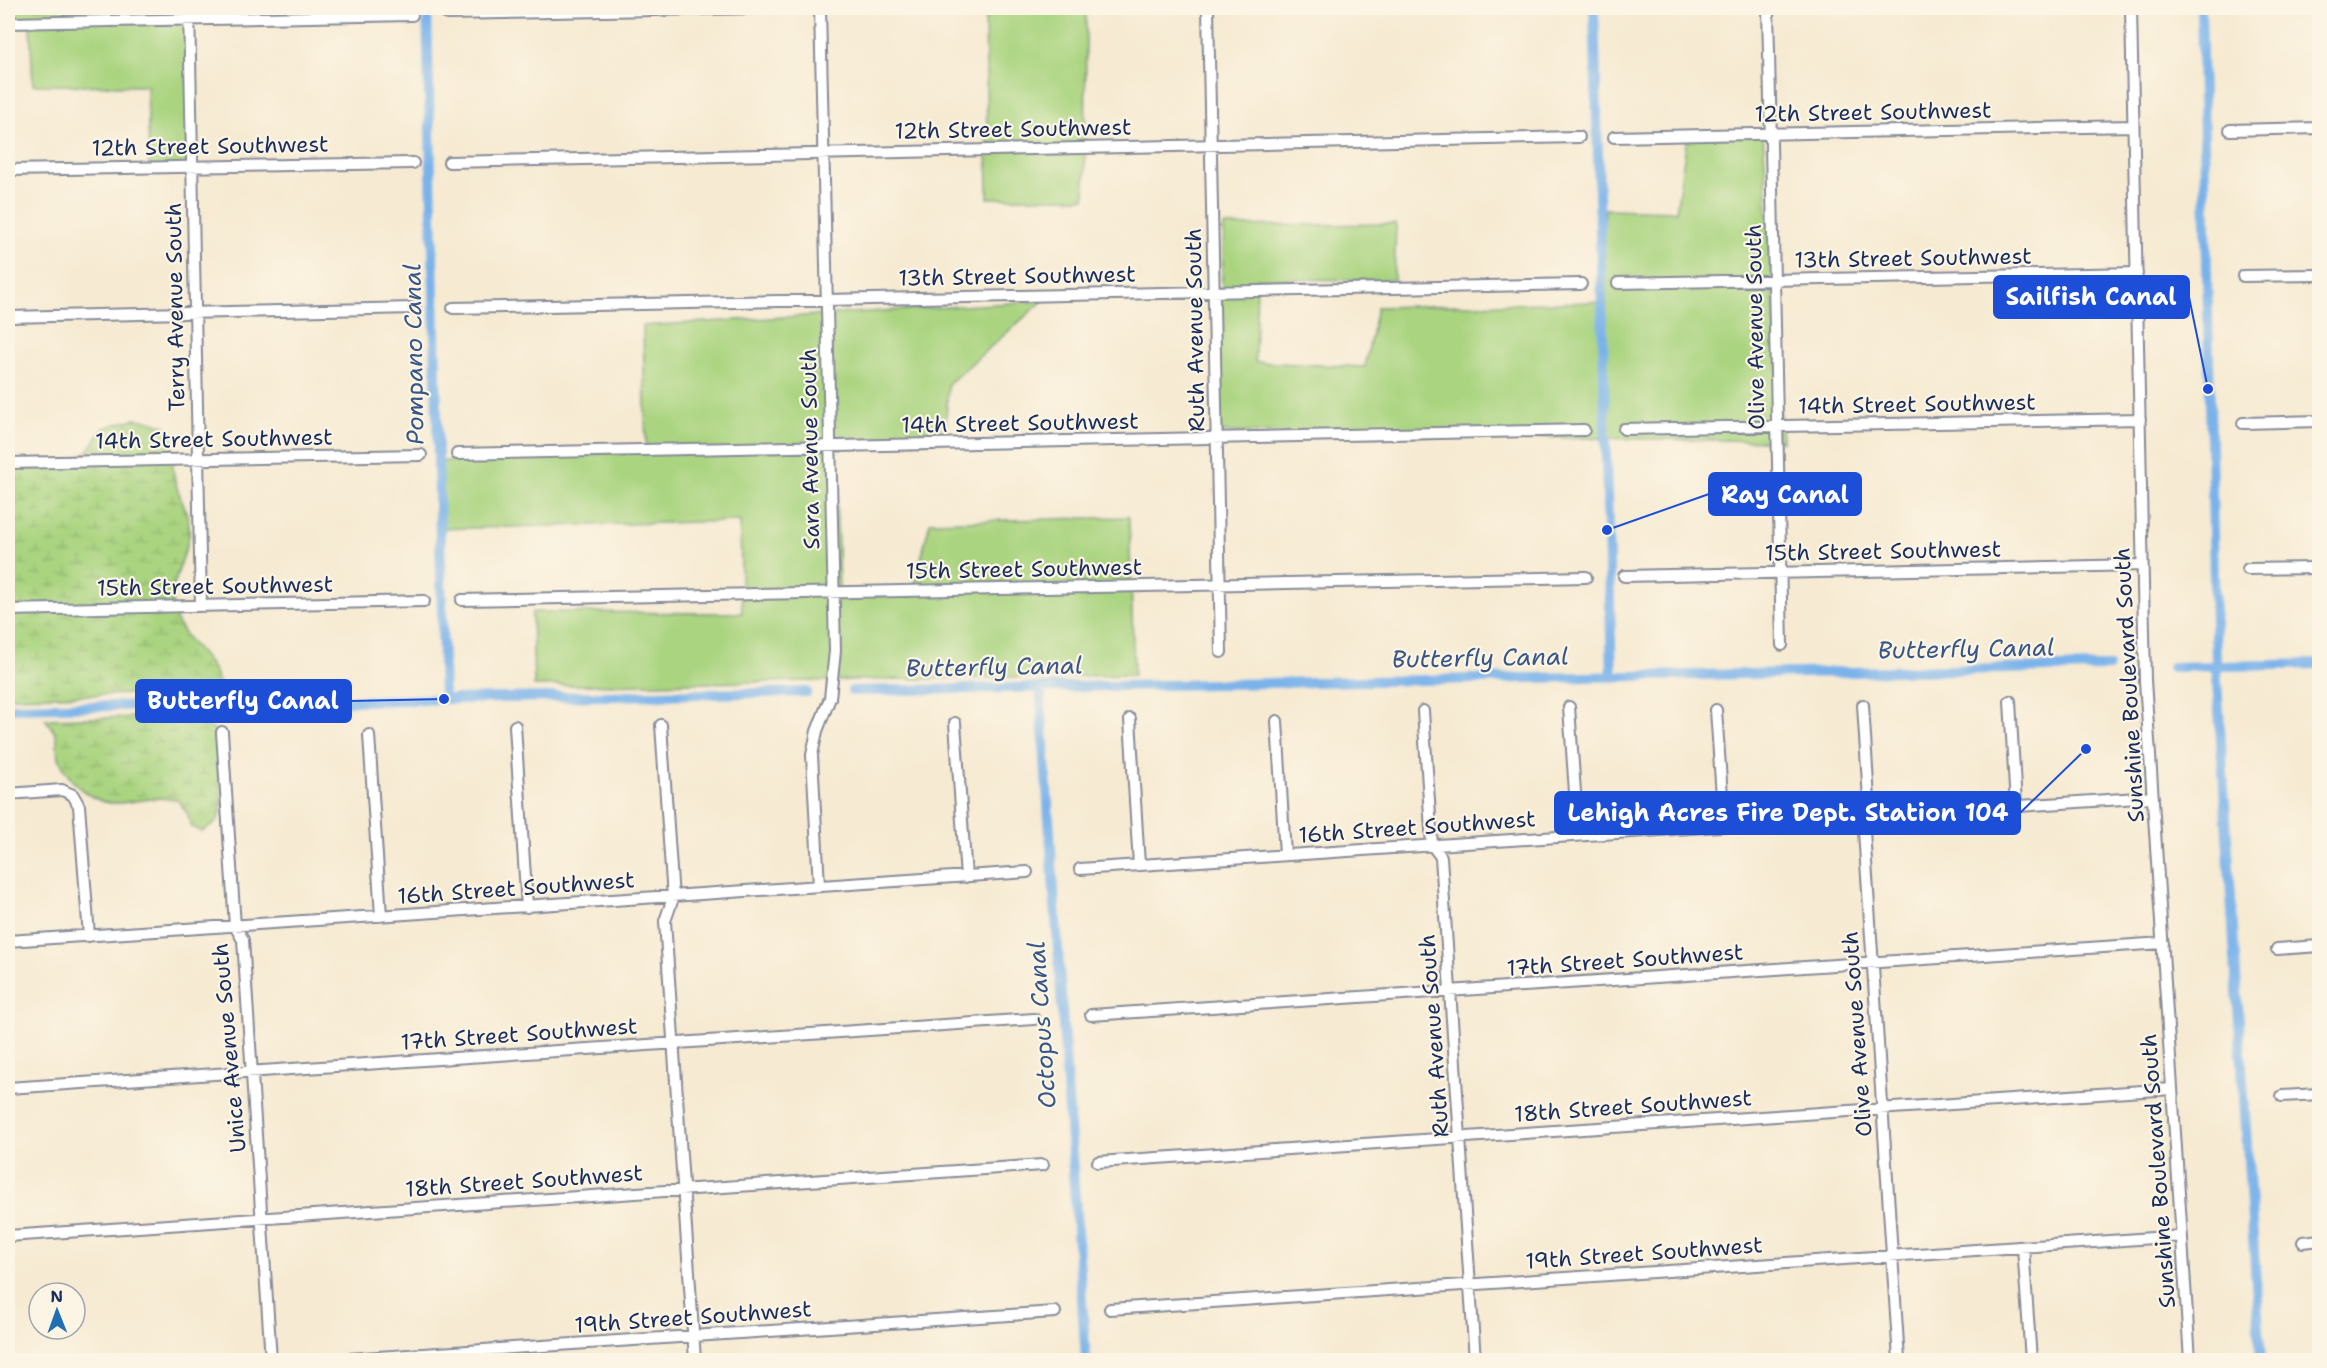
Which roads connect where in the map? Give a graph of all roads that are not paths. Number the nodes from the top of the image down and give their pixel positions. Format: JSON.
{"nodes":[{"id":1,"x":189,"y":8,"type":"edge"},
{"id":2,"x":757,"y":8,"type":"edge"},
{"id":3,"x":820,"y":8,"type":"edge"},
{"id":4,"x":1208,"y":8,"type":"edge"},
{"id":5,"x":1768,"y":8,"type":"edge"},
{"id":6,"x":2131,"y":8,"type":"edge"},
{"id":7,"x":447,"y":14,"type":"dead end"},
{"id":8,"x":412,"y":15,"type":"dead end"},
{"id":9,"x":189,"y":19,"type":"junction"},
{"id":10,"x":8,"y":23,"type":"edge"},
{"id":11,"x":2133,"y":126,"type":"junction"},
{"id":12,"x":2319,"y":128,"type":"edge"},
{"id":13,"x":2230,"y":130,"type":"dead end"},
{"id":14,"x":1771,"y":134,"type":"junction"},
{"id":15,"x":1579,"y":137,"type":"dead end"},
{"id":16,"x":1614,"y":137,"type":"dead end"},
{"id":17,"x":1211,"y":145,"type":"junction"},
{"id":18,"x":824,"y":153,"type":"junction"},
{"id":19,"x":413,"y":162,"type":"dead end"},
{"id":20,"x":449,"y":162,"type":"dead end"},
{"id":21,"x":192,"y":166,"type":"junction"},
{"id":22,"x":8,"y":170,"type":"edge"},
{"id":23,"x":2137,"y":273,"type":"junction"},
{"id":24,"x":2319,"y":275,"type":"edge"},
{"id":25,"x":2243,"y":276,"type":"dead end"},
{"id":26,"x":1773,"y":280,"type":"junction"},
{"id":27,"x":1618,"y":283,"type":"dead end"},
{"id":28,"x":1581,"y":284,"type":"dead end"},
{"id":29,"x":1214,"y":291,"type":"junction"},
{"id":30,"x":827,"y":300,"type":"junction"},
{"id":31,"x":453,"y":308,"type":"dead end"},
{"id":32,"x":415,"y":309,"type":"dead end"},
{"id":33,"x":195,"y":313,"type":"junction"},
{"id":34,"x":8,"y":317,"type":"edge"},
{"id":35,"x":2140,"y":419,"type":"junction"},
{"id":36,"x":2319,"y":421,"type":"edge"},
{"id":37,"x":2243,"y":423,"type":"dead end"},
{"id":38,"x":1776,"y":427,"type":"junction"},
{"id":39,"x":1624,"y":429,"type":"dead end"},
{"id":40,"x":1584,"y":430,"type":"dead end"},
{"id":41,"x":1218,"y":439,"type":"junction"},
{"id":42,"x":829,"y":446,"type":"junction"},
{"id":43,"x":457,"y":454,"type":"dead end"},
{"id":44,"x":421,"y":455,"type":"dead end"},
{"id":45,"x":198,"y":459,"type":"junction"},
{"id":46,"x":8,"y":463,"type":"edge"},
{"id":47,"x":2142,"y":565,"type":"junction"},
{"id":48,"x":2319,"y":568,"type":"edge"},
{"id":49,"x":2248,"y":569,"type":"dead end"},
{"id":50,"x":1779,"y":573,"type":"junction"},
{"id":51,"x":1624,"y":576,"type":"dead end"},
{"id":52,"x":1586,"y":577,"type":"dead end"},
{"id":53,"x":1220,"y":585,"type":"junction"},
{"id":54,"x":832,"y":592,"type":"junction"},
{"id":55,"x":462,"y":600,"type":"dead end"},
{"id":56,"x":424,"y":601,"type":"dead end"},
{"id":57,"x":201,"y":606,"type":"junction"},
{"id":58,"x":8,"y":610,"type":"edge"},
{"id":59,"x":1782,"y":645,"type":"dead end"},
{"id":60,"x":1221,"y":652,"type":"dead end"},
{"id":61,"x":2010,"y":700,"type":"dead end"},
{"id":62,"x":1863,"y":705,"type":"dead end"},
{"id":63,"x":1569,"y":707,"type":"dead end"},
{"id":64,"x":1716,"y":710,"type":"dead end"},
{"id":65,"x":1423,"y":711,"type":"dead end"},
{"id":66,"x":1130,"y":719,"type":"dead end"},
{"id":67,"x":1277,"y":721,"type":"dead end"},
{"id":68,"x":955,"y":723,"type":"dead end"},
{"id":69,"x":661,"y":725,"type":"dead end"},
{"id":70,"x":515,"y":726,"type":"dead end"},
{"id":71,"x":222,"y":732,"type":"dead end"},
{"id":72,"x":369,"y":735,"type":"dead end"},
{"id":73,"x":8,"y":794,"type":"edge"},
{"id":74,"x":2153,"y":797,"type":"junction"},
{"id":75,"x":2016,"y":806,"type":"junction"},
{"id":76,"x":1863,"y":816,"type":"junction"},
{"id":77,"x":1724,"y":825,"type":"junction"},
{"id":78,"x":1578,"y":835,"type":"junction"},
{"id":79,"x":1432,"y":845,"type":"junction"},
{"id":80,"x":1285,"y":855,"type":"junction"},
{"id":81,"x":1139,"y":865,"type":"junction"},
{"id":82,"x":1080,"y":869,"type":"dead end"},
{"id":83,"x":1027,"y":872,"type":"dead end"},
{"id":84,"x":966,"y":877,"type":"junction"},
{"id":85,"x":819,"y":886,"type":"junction"},
{"id":86,"x":673,"y":897,"type":"junction"},
{"id":87,"x":527,"y":907,"type":"junction"},
{"id":88,"x":381,"y":916,"type":"junction"},
{"id":89,"x":235,"y":926,"type":"junction"},
{"id":90,"x":89,"y":936,"type":"junction"},
{"id":91,"x":8,"y":941,"type":"edge"},
{"id":92,"x":2163,"y":943,"type":"junction"},
{"id":93,"x":2319,"y":946,"type":"edge"},
{"id":94,"x":2277,"y":949,"type":"dead end"},
{"id":95,"x":1872,"y":963,"type":"junction"},
{"id":96,"x":1450,"y":991,"type":"junction"},
{"id":97,"x":1091,"y":1015,"type":"dead end"},
{"id":98,"x":1034,"y":1019,"type":"dead end"},
{"id":99,"x":674,"y":1043,"type":"junction"},
{"id":100,"x":253,"y":1072,"type":"junction"},
{"id":101,"x":8,"y":1088,"type":"edge"},
{"id":102,"x":2172,"y":1089,"type":"junction"},
{"id":103,"x":2319,"y":1094,"type":"edge"},
{"id":104,"x":2282,"y":1096,"type":"dead end"},
{"id":105,"x":1882,"y":1109,"type":"junction"},
{"id":106,"x":1460,"y":1137,"type":"junction"},
{"id":107,"x":1098,"y":1162,"type":"dead end"},
{"id":108,"x":1043,"y":1165,"type":"dead end"},
{"id":109,"x":684,"y":1190,"type":"junction"},
{"id":110,"x":262,"y":1218,"type":"junction"},
{"id":111,"x":8,"y":1236,"type":"edge"},
{"id":112,"x":2182,"y":1236,"type":"junction"},
{"id":113,"x":2319,"y":1240,"type":"edge"},
{"id":114,"x":2303,"y":1242,"type":"dead end"},
{"id":115,"x":2023,"y":1247,"type":"junction"},
{"id":116,"x":1892,"y":1256,"type":"junction"},
{"id":117,"x":1470,"y":1284,"type":"junction"},
{"id":118,"x":1110,"y":1309,"type":"dead end"},
{"id":119,"x":1055,"y":1312,"type":"dead end"},
{"id":120,"x":694,"y":1336,"type":"junction"},
{"id":121,"x":271,"y":1360,"type":"edge"},
{"id":122,"x":333,"y":1360,"type":"edge"},
{"id":123,"x":695,"y":1360,"type":"edge"},
{"id":124,"x":1475,"y":1360,"type":"edge"},
{"id":125,"x":1899,"y":1360,"type":"edge"},
{"id":126,"x":2031,"y":1360,"type":"edge"},
{"id":127,"x":2190,"y":1360,"type":"edge"}],
"edges":[{"from":1,"to":9,"type":"street","name":"Terry Avenue South"},
{"from":2,"to":7,"type":"street"},
{"from":3,"to":18,"type":"street","name":"Sara Avenue South"},
{"from":4,"to":17,"type":"street","name":"Ruth Avenue South"},
{"from":5,"to":14,"type":"street","name":"Olive Avenue South"},
{"from":6,"to":11,"type":"street","name":"Sunshine Boulevard South"},
{"from":8,"to":9,"type":"street"},
{"from":9,"to":10,"type":"street"},
{"from":9,"to":21,"type":"street","name":"Terry Avenue South"},
{"from":11,"to":14,"type":"street","name":"12th Street Southwest"},
{"from":11,"to":23,"type":"street","name":"Sunshine Boulevard South"},
{"from":12,"to":13,"type":"street"},
{"from":14,"to":16,"type":"street","name":"12th Street Southwest"},
{"from":14,"to":26,"type":"street","name":"Olive Avenue South"},
{"from":15,"to":17,"type":"street","name":"12th Street Southwest"},
{"from":17,"to":18,"type":"street","name":"12th Street Southwest"},
{"from":17,"to":29,"type":"street","name":"Ruth Avenue South"},
{"from":18,"to":20,"type":"street","name":"12th Street Southwest"},
{"from":18,"to":30,"type":"street","name":"Sara Avenue South"},
{"from":19,"to":21,"type":"street","name":"12th Street Southwest"},
{"from":21,"to":22,"type":"street","name":"12th Street Southwest"},
{"from":21,"to":33,"type":"street","name":"Terry Avenue South"},
{"from":23,"to":26,"type":"street","name":"13th Street Southwest"},
{"from":23,"to":35,"type":"street","name":"Sunshine Boulevard South"},
{"from":24,"to":25,"type":"street"},
{"from":26,"to":27,"type":"street","name":"13th Street Southwest"},
{"from":26,"to":38,"type":"street","name":"Olive Avenue South"},
{"from":28,"to":29,"type":"street","name":"13th Street Southwest"},
{"from":29,"to":30,"type":"street","name":"13th Street Southwest"},
{"from":29,"to":41,"type":"street","name":"Ruth Avenue South"},
{"from":30,"to":31,"type":"street","name":"13th Street Southwest"},
{"from":30,"to":42,"type":"street","name":"Sara Avenue South"},
{"from":32,"to":33,"type":"street"},
{"from":33,"to":34,"type":"street"},
{"from":33,"to":45,"type":"street","name":"Terry Avenue South"},
{"from":35,"to":38,"type":"street","name":"14th Street Southwest"},
{"from":35,"to":47,"type":"street","name":"Sunshine Boulevard South"},
{"from":36,"to":37,"type":"street"},
{"from":38,"to":39,"type":"street","name":"14th Street Southwest"},
{"from":38,"to":50,"type":"street","name":"Olive Avenue South"},
{"from":40,"to":41,"type":"street","name":"14th Street Southwest"},
{"from":41,"to":42,"type":"street","name":"14th Street Southwest"},
{"from":41,"to":53,"type":"street","name":"Ruth Avenue South"},
{"from":42,"to":43,"type":"street","name":"14th Street Southwest"},
{"from":42,"to":54,"type":"street","name":"Sara Avenue South"},
{"from":44,"to":45,"type":"street","name":"14th Street Southwest"},
{"from":45,"to":46,"type":"street","name":"14th Street Southwest"},
{"from":45,"to":57,"type":"street","name":"Terry Avenue South"},
{"from":47,"to":50,"type":"street","name":"15th Street Southwest"},
{"from":47,"to":74,"type":"street","name":"Sunshine Boulevard South"},
{"from":48,"to":49,"type":"street"},
{"from":50,"to":51,"type":"street","name":"15th Street Southwest"},
{"from":50,"to":59,"type":"street","name":"Olive Avenue South"},
{"from":52,"to":53,"type":"street","name":"15th Street Southwest"},
{"from":53,"to":54,"type":"street","name":"15th Street Southwest"},
{"from":53,"to":60,"type":"street","name":"Ruth Avenue South"},
{"from":54,"to":55,"type":"street","name":"15th Street Southwest"},
{"from":54,"to":85,"type":"street","name":"Sara Avenue South"},
{"from":56,"to":57,"type":"street","name":"15th Street Southwest"},
{"from":57,"to":58,"type":"street","name":"15th Street Southwest"},
{"from":61,"to":75,"type":"street"},
{"from":62,"to":76,"type":"street","name":"Olive Avenue South"},
{"from":63,"to":78,"type":"street"},
{"from":64,"to":77,"type":"street"},
{"from":65,"to":79,"type":"street","name":"Ruth Avenue South"},
{"from":66,"to":81,"type":"street"},
{"from":67,"to":80,"type":"street"},
{"from":68,"to":84,"type":"street"},
{"from":69,"to":86,"type":"street"},
{"from":70,"to":87,"type":"street"},
{"from":71,"to":89,"type":"street","name":"Unice Avenue South"},
{"from":72,"to":88,"type":"street"},
{"from":73,"to":90,"type":"street"},
{"from":74,"to":75,"type":"street","name":"16th Street Southwest"},
{"from":74,"to":92,"type":"street","name":"Sunshine Boulevard South"},
{"from":75,"to":76,"type":"street","name":"16th Street Southwest"},
{"from":76,"to":77,"type":"street","name":"16th Street Southwest"},
{"from":76,"to":95,"type":"street","name":"Olive Avenue South"},
{"from":77,"to":78,"type":"street","name":"16th Street Southwest"},
{"from":78,"to":79,"type":"street","name":"16th Street Southwest"},
{"from":79,"to":80,"type":"street","name":"16th Street Southwest"},
{"from":79,"to":96,"type":"street","name":"Ruth Avenue South"},
{"from":80,"to":81,"type":"street","name":"16th Street Southwest"},
{"from":81,"to":82,"type":"street","name":"16th Street Southwest"},
{"from":83,"to":84,"type":"street","name":"16th Street Southwest"},
{"from":84,"to":85,"type":"street","name":"16th Street Southwest"},
{"from":85,"to":86,"type":"street","name":"16th Street Southwest"},
{"from":86,"to":87,"type":"street","name":"16th Street Southwest"},
{"from":86,"to":99,"type":"street"},
{"from":87,"to":88,"type":"street","name":"16th Street Southwest"},
{"from":88,"to":89,"type":"street","name":"16th Street Southwest"},
{"from":89,"to":90,"type":"street","name":"16th Street Southwest"},
{"from":89,"to":100,"type":"street","name":"Unice Avenue South"},
{"from":90,"to":91,"type":"street","name":"16th Street Southwest"},
{"from":92,"to":95,"type":"street","name":"17th Street Southwest"},
{"from":92,"to":102,"type":"street","name":"Sunshine Boulevard South"},
{"from":93,"to":94,"type":"street"},
{"from":95,"to":96,"type":"street","name":"17th Street Southwest"},
{"from":95,"to":105,"type":"street","name":"Olive Avenue South"},
{"from":96,"to":97,"type":"street","name":"17th Street Southwest"},
{"from":96,"to":106,"type":"street","name":"Ruth Avenue South"},
{"from":98,"to":99,"type":"street","name":"17th Street Southwest"},
{"from":99,"to":100,"type":"street","name":"17th Street Southwest"},
{"from":99,"to":109,"type":"street"},
{"from":100,"to":101,"type":"street","name":"17th Street Southwest"},
{"from":100,"to":110,"type":"street","name":"Unice Avenue South"},
{"from":102,"to":105,"type":"street","name":"18th Street Southwest"},
{"from":102,"to":112,"type":"street","name":"Sunshine Boulevard South"},
{"from":103,"to":104,"type":"street"},
{"from":105,"to":106,"type":"street","name":"18th Street Southwest"},
{"from":105,"to":116,"type":"street","name":"Olive Avenue South"},
{"from":106,"to":107,"type":"street","name":"18th Street Southwest"},
{"from":106,"to":117,"type":"street","name":"Ruth Avenue South"},
{"from":108,"to":109,"type":"street","name":"18th Street Southwest"},
{"from":109,"to":110,"type":"street","name":"18th Street Southwest"},
{"from":109,"to":120,"type":"street"},
{"from":110,"to":111,"type":"street","name":"18th Street Southwest"},
{"from":110,"to":121,"type":"street","name":"Unice Avenue South"},
{"from":112,"to":115,"type":"street","name":"19th Street Southwest"},
{"from":112,"to":127,"type":"street","name":"Sunshine Boulevard South"},
{"from":113,"to":114,"type":"street"},
{"from":115,"to":116,"type":"street","name":"19th Street Southwest"},
{"from":115,"to":126,"type":"street"},
{"from":116,"to":117,"type":"street","name":"19th Street Southwest"},
{"from":116,"to":125,"type":"street","name":"Olive Avenue South"},
{"from":117,"to":118,"type":"street","name":"19th Street Southwest"},
{"from":117,"to":124,"type":"street","name":"Ruth Avenue South"},
{"from":119,"to":120,"type":"street","name":"19th Street Southwest"},
{"from":120,"to":122,"type":"street","name":"19th Street Southwest"},
{"from":120,"to":123,"type":"street"}]}
